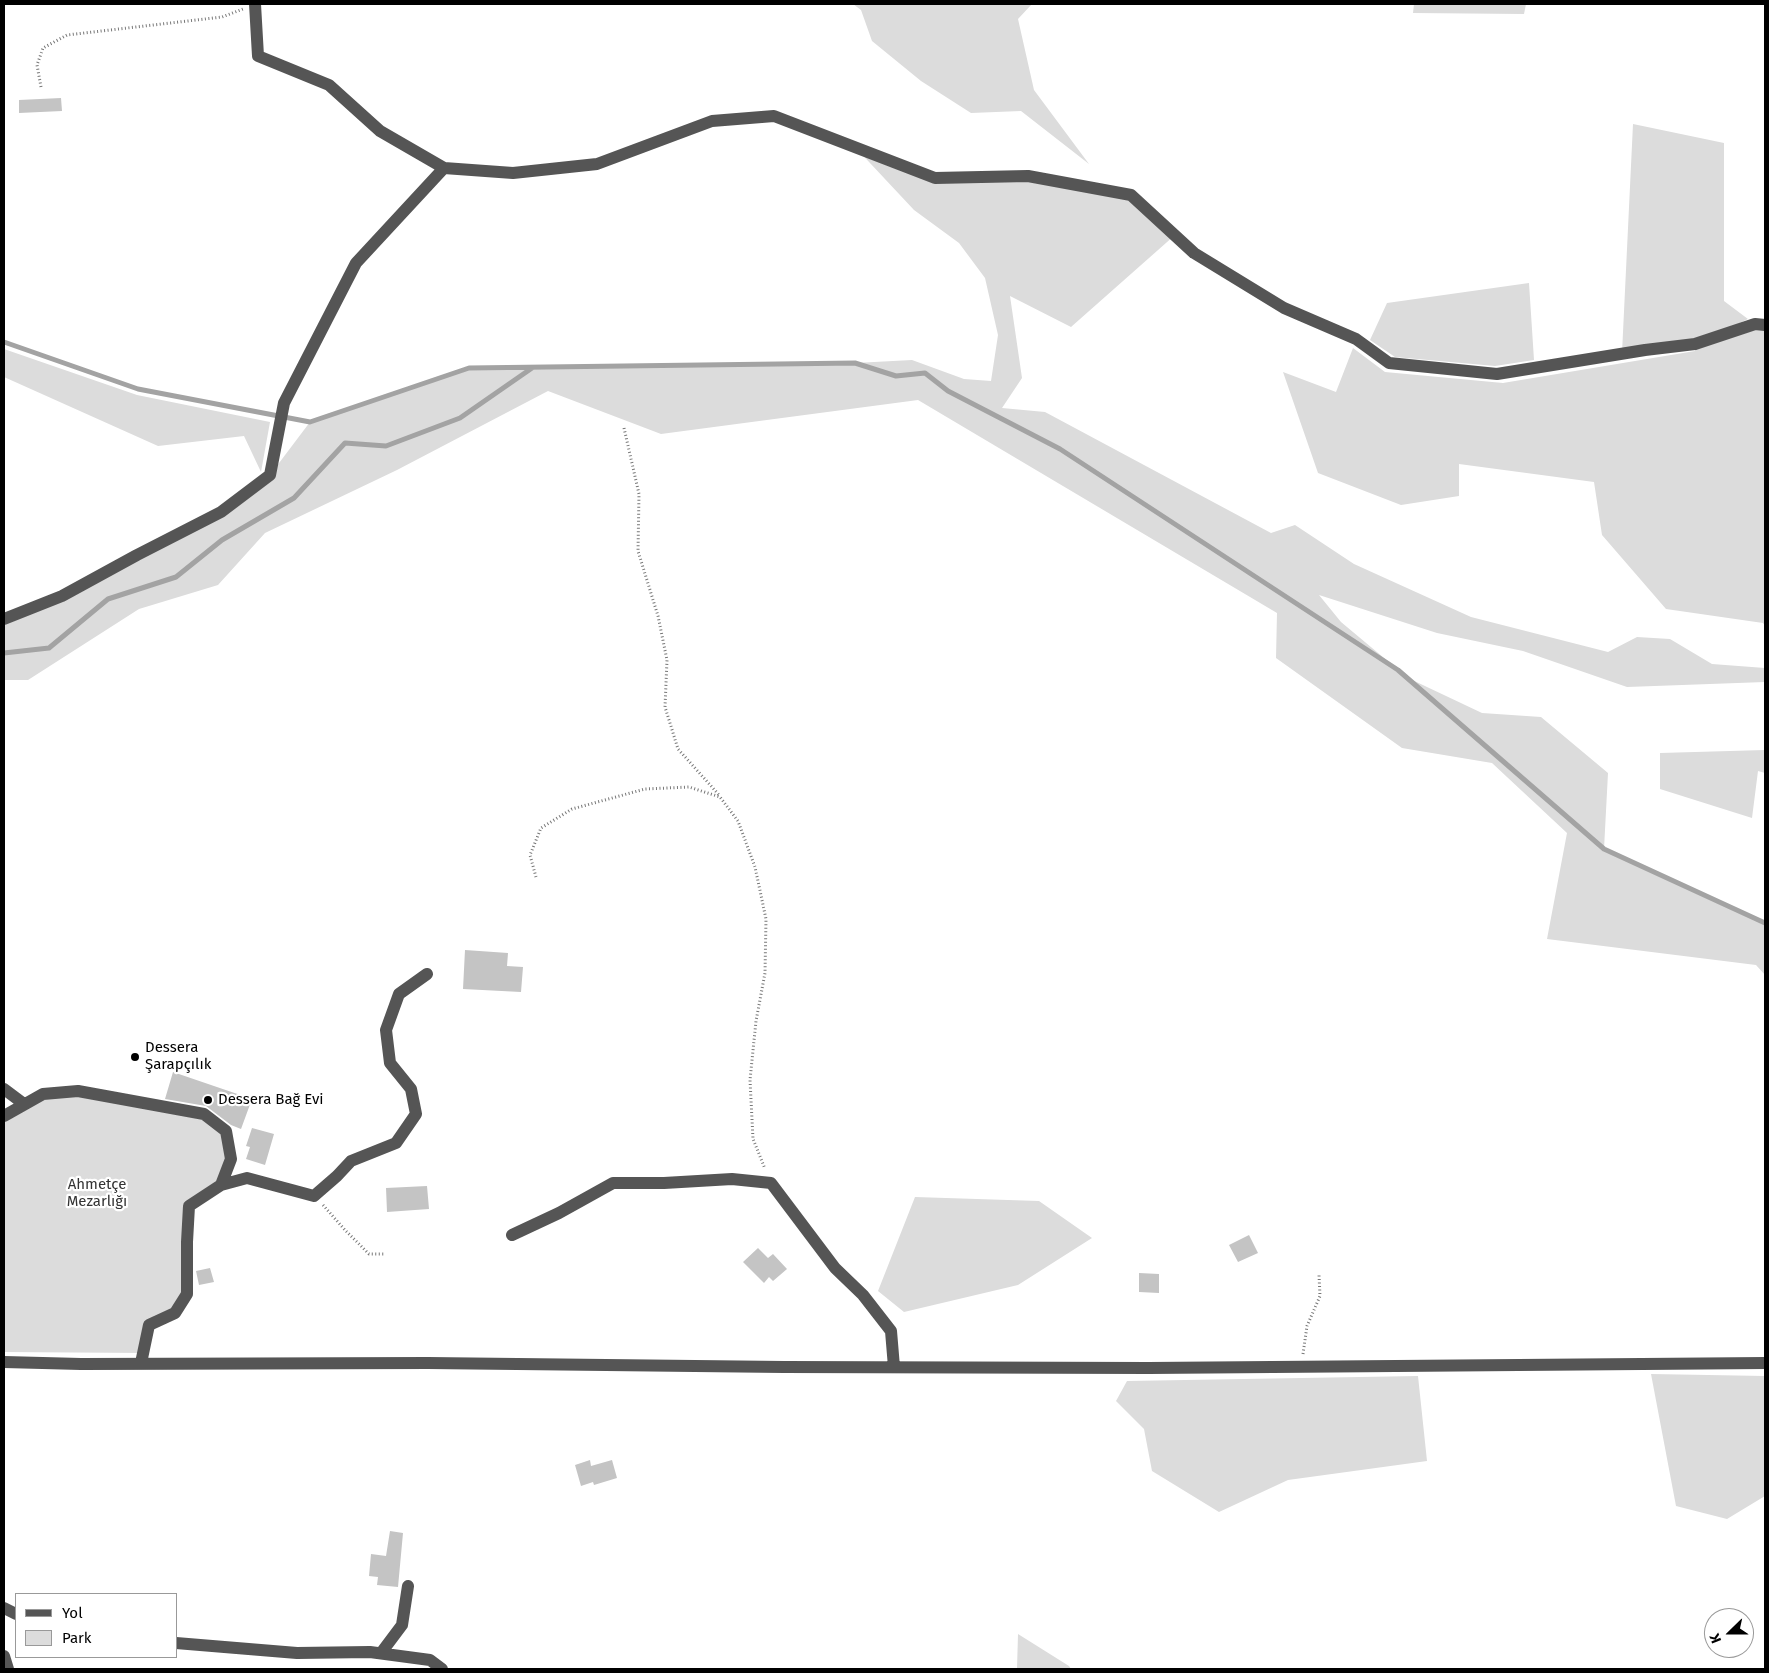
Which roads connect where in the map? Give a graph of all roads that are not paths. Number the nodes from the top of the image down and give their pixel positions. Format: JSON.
{"nodes":[{"id":1,"x":255,"y":4,"type":"edge"},
{"id":2,"x":444,"y":168,"type":"junction"},
{"id":3,"x":1765,"y":325,"type":"edge"},
{"id":4,"x":4,"y":619,"type":"edge"},
{"id":5,"x":427,"y":974,"type":"dead end"},
{"id":6,"x":4,"y":1090,"type":"edge"},
{"id":7,"x":24,"y":1104,"type":"junction"},
{"id":8,"x":4,"y":1116,"type":"edge"},
{"id":9,"x":221,"y":1185,"type":"junction"},
{"id":10,"x":512,"y":1235,"type":"dead end"},
{"id":11,"x":4,"y":1362,"type":"edge"},
{"id":12,"x":1765,"y":1363,"type":"edge"},
{"id":13,"x":141,"y":1364,"type":"junction"},
{"id":14,"x":894,"y":1367,"type":"junction"},
{"id":15,"x":408,"y":1586,"type":"dead end"},
{"id":16,"x":178,"y":1643,"type":"edge"},
{"id":17,"x":381,"y":1653,"type":"junction"},
{"id":18,"x":4,"y":1656,"type":"edge"},
{"id":19,"x":8,"y":1669,"type":"edge"},
{"id":20,"x":442,"y":1669,"type":"edge"}],
"edges":[{"from":1,"to":2,"type":"street"},
{"from":2,"to":3,"type":"street"},
{"from":2,"to":4,"type":"street"},
{"from":5,"to":9,"type":"street"},
{"from":6,"to":7,"type":"street"},
{"from":7,"to":8,"type":"street"},
{"from":7,"to":9,"type":"street"},
{"from":9,"to":13,"type":"street"},
{"from":10,"to":14,"type":"street"},
{"from":11,"to":13,"type":"street"},
{"from":12,"to":14,"type":"street"},
{"from":13,"to":14,"type":"street"},
{"from":15,"to":17,"type":"street"},
{"from":16,"to":17,"type":"street"},
{"from":17,"to":20,"type":"street"},
{"from":18,"to":19,"type":"street"}]}
